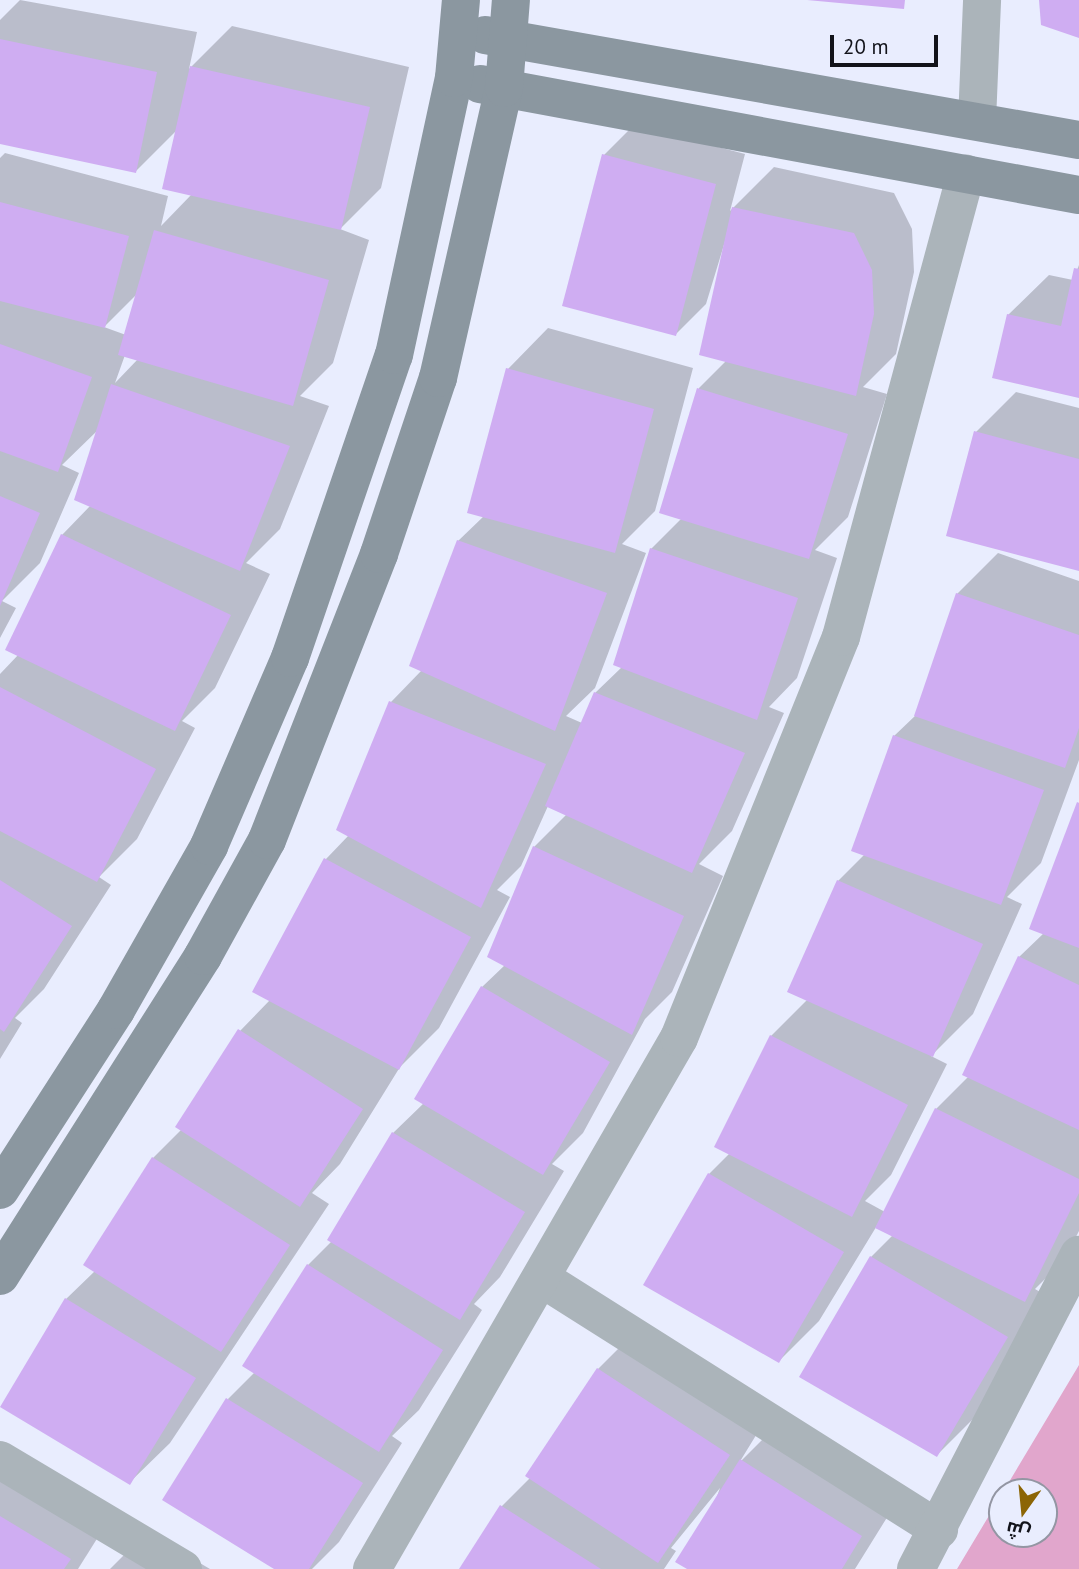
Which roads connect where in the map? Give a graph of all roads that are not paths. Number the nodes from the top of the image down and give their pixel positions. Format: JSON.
{"nodes":[{"id":1,"x":511,"y":0,"type":"edge"},
{"id":2,"x":982,"y":0,"type":"edge"},
{"id":3,"x":460,"y":14,"type":"edge"},
{"id":4,"x":508,"y":40,"type":"junction"},
{"id":5,"x":454,"y":78,"type":"junction"},
{"id":6,"x":503,"y":88,"type":"junction"},
{"id":7,"x":977,"y":121,"type":"junction"},
{"id":8,"x":1079,"y":140,"type":"edge"},
{"id":9,"x":966,"y":174,"type":"junction"},
{"id":10,"x":1079,"y":195,"type":"edge"},
{"id":11,"x":0,"y":1190,"type":"edge"},
{"id":12,"x":1079,"y":1255,"type":"edge"},
{"id":13,"x":0,"y":1276,"type":"edge"},
{"id":14,"x":541,"y":1278,"type":"junction"},
{"id":15,"x":0,"y":1460,"type":"edge"},
{"id":16,"x":939,"y":1530,"type":"junction"},
{"id":17,"x":183,"y":1569,"type":"edge"},
{"id":18,"x":372,"y":1569,"type":"edge"},
{"id":19,"x":916,"y":1569,"type":"edge"}],
"edges":[{"from":1,"to":4,"type":"main road"},
{"from":2,"to":7,"type":"street"},
{"from":3,"to":4,"type":"main road"},
{"from":3,"to":5,"type":"main road"},
{"from":4,"to":6,"type":"main road"},
{"from":4,"to":7,"type":"main road"},
{"from":5,"to":6,"type":"main road"},
{"from":5,"to":11,"type":"main road"},
{"from":6,"to":9,"type":"main road"},
{"from":6,"to":13,"type":"main road"},
{"from":7,"to":8,"type":"main road"},
{"from":9,"to":10,"type":"main road"},
{"from":9,"to":14,"type":"street"},
{"from":12,"to":16,"type":"street"},
{"from":14,"to":16,"type":"street"},
{"from":14,"to":18,"type":"street"},
{"from":15,"to":17,"type":"street"},
{"from":16,"to":19,"type":"street"}]}
